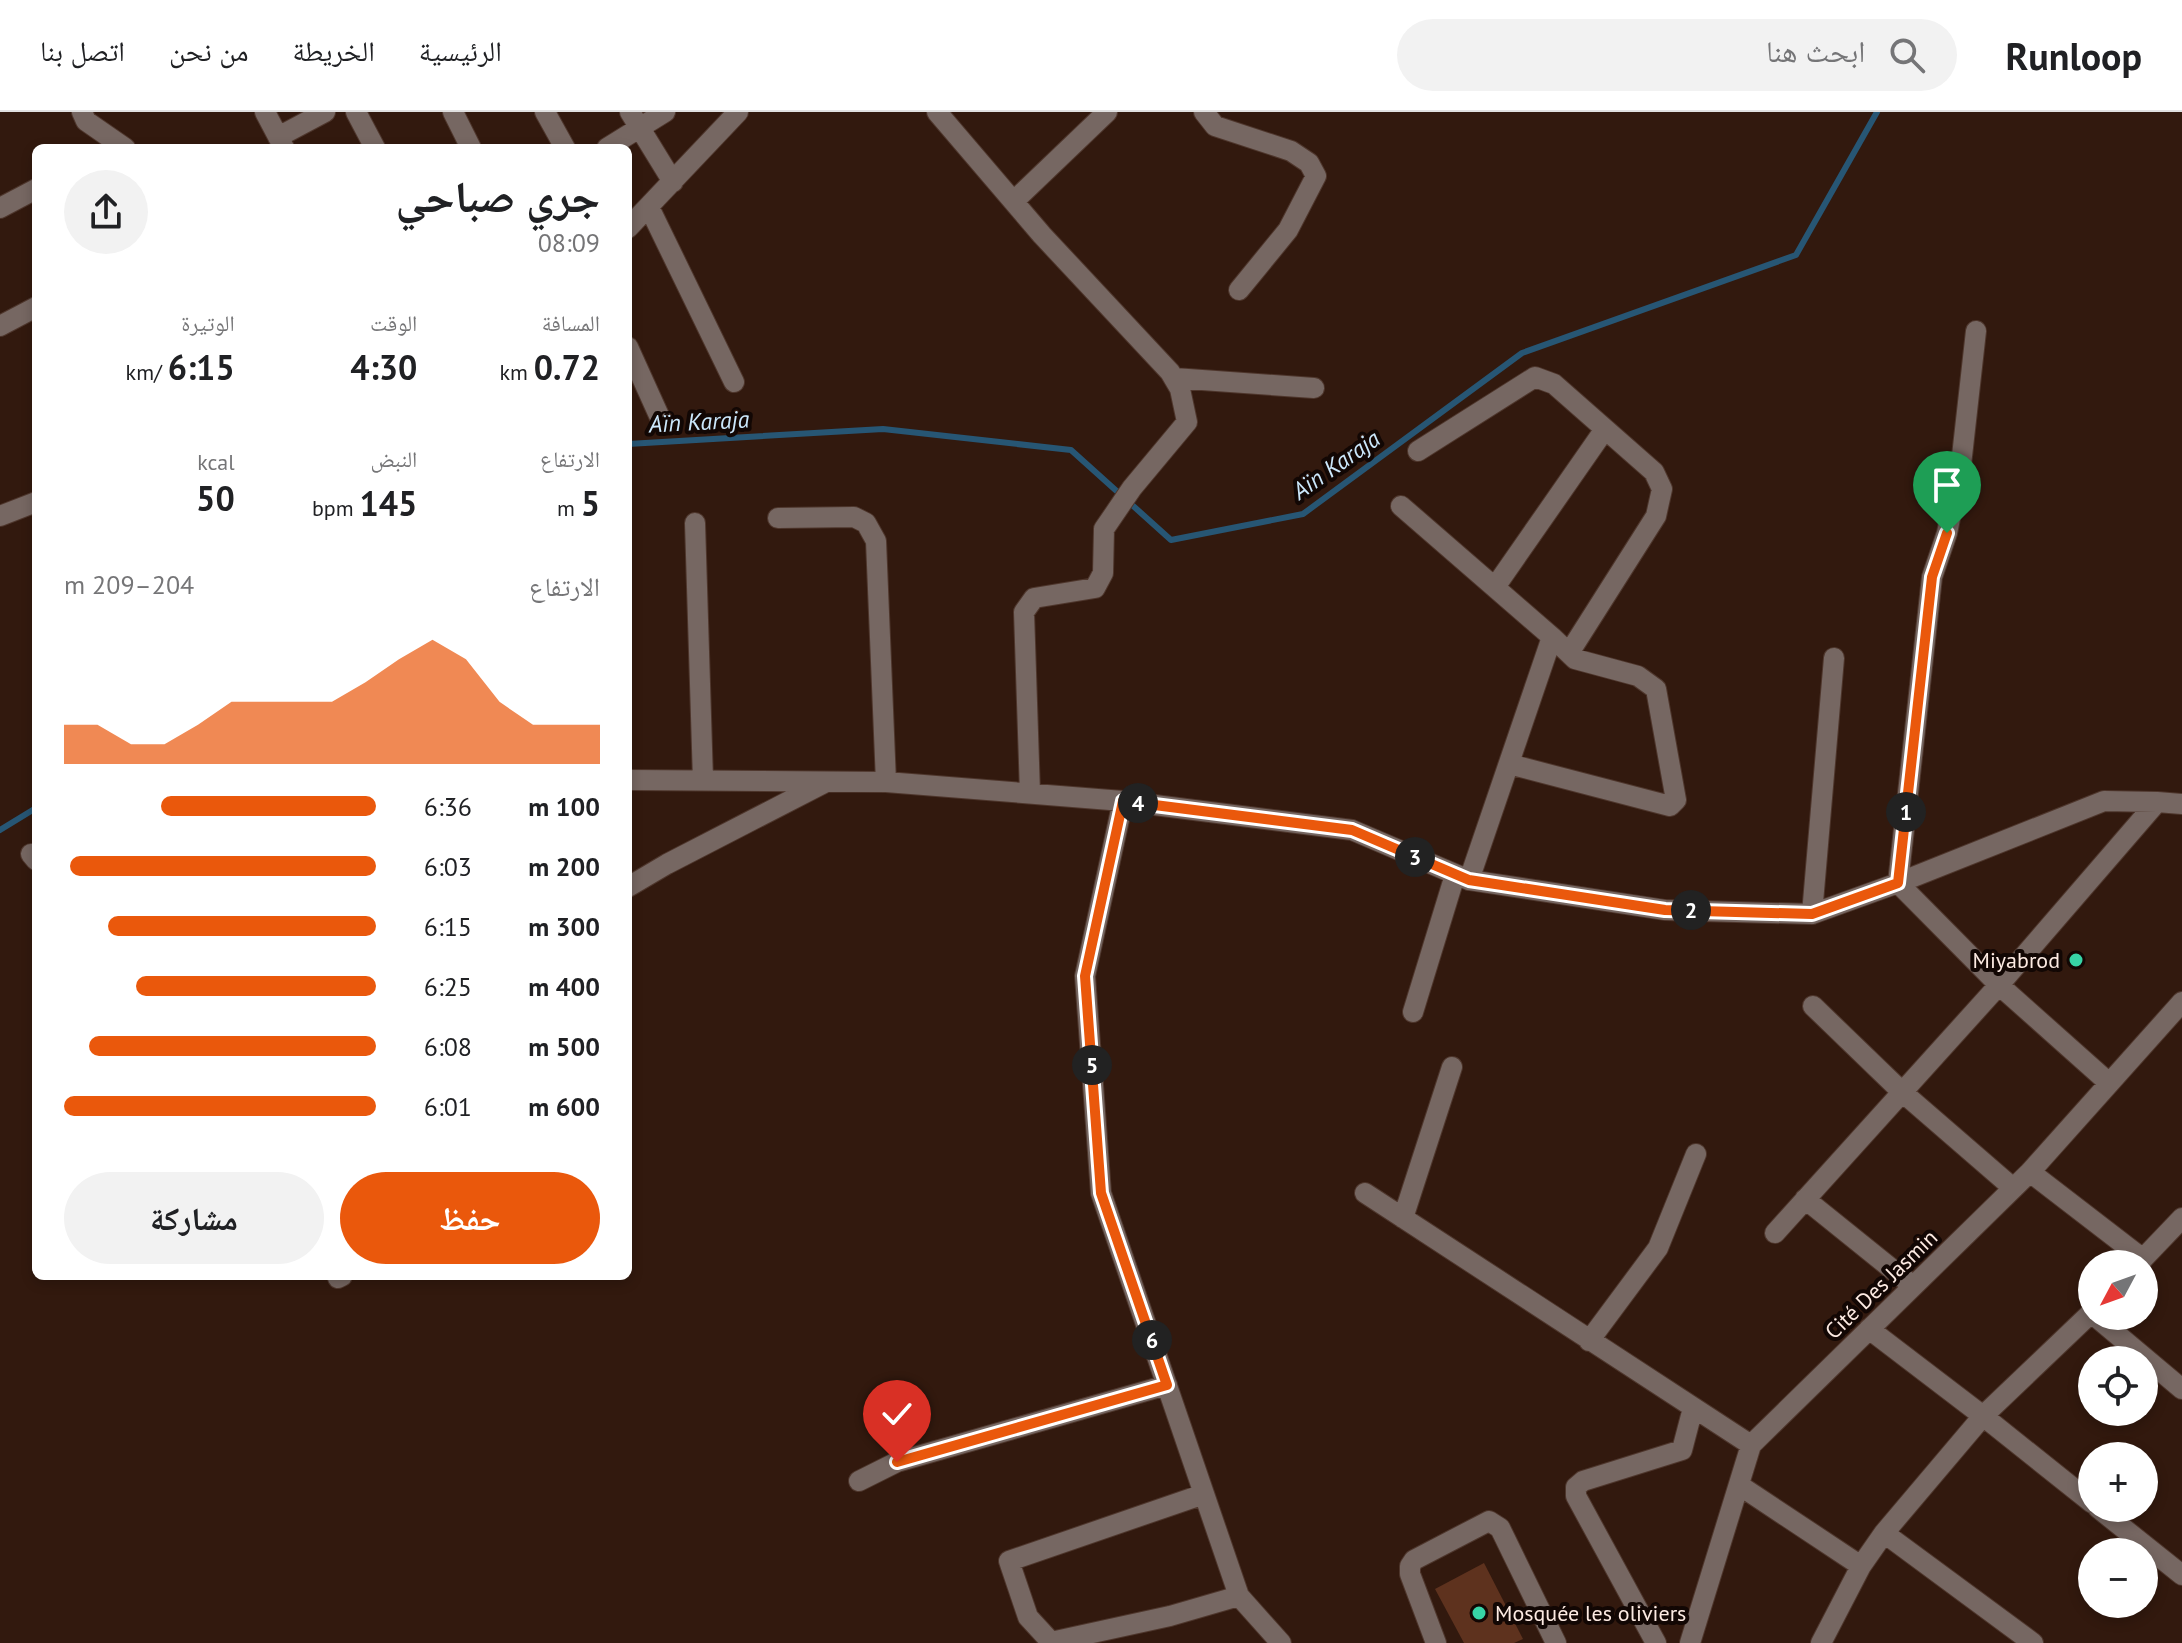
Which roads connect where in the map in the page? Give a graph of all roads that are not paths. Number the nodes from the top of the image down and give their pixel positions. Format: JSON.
{"nodes":[{"id":1,"x":82,"y":112,"type":"edge"},
{"id":2,"x":265,"y":112,"type":"edge"},
{"id":3,"x":325,"y":112,"type":"edge"},
{"id":4,"x":356,"y":112,"type":"edge"},
{"id":5,"x":453,"y":112,"type":"edge"},
{"id":6,"x":545,"y":112,"type":"edge"},
{"id":7,"x":665,"y":112,"type":"edge"},
{"id":8,"x":712,"y":112,"type":"edge"},
{"id":9,"x":738,"y":112,"type":"edge"},
{"id":10,"x":937,"y":112,"type":"edge"},
{"id":11,"x":1107,"y":112,"type":"edge"},
{"id":12,"x":1204,"y":112,"type":"edge"},
{"id":13,"x":635,"y":121,"type":"edge"},
{"id":14,"x":715,"y":134,"type":"junction"},
{"id":15,"x":281,"y":142,"type":"edge"},
{"id":16,"x":119,"y":144,"type":"edge"},
{"id":17,"x":373,"y":144,"type":"edge"},
{"id":18,"x":469,"y":144,"type":"edge"},
{"id":19,"x":563,"y":144,"type":"edge"},
{"id":20,"x":611,"y":144,"type":"edge"},
{"id":21,"x":673,"y":182,"type":"junction"},
{"id":22,"x":32,"y":191,"type":"edge"},
{"id":23,"x":1014,"y":201,"type":"junction"},
{"id":24,"x":649,"y":207,"type":"junction"},
{"id":25,"x":0,"y":208,"type":"edge"},
{"id":26,"x":632,"y":224,"type":"edge"},
{"id":27,"x":1239,"y":290,"type":"dead end"},
{"id":28,"x":32,"y":309,"type":"edge"},
{"id":29,"x":0,"y":326,"type":"edge"},
{"id":30,"x":1976,"y":331,"type":"dead end"},
{"id":31,"x":632,"y":356,"type":"edge"},
{"id":32,"x":1174,"y":378,"type":"junction"},
{"id":33,"x":734,"y":382,"type":"dead end"},
{"id":34,"x":1314,"y":388,"type":"dead end"},
{"id":35,"x":661,"y":420,"type":"dead end"},
{"id":36,"x":1605,"y":429,"type":"junction"},
{"id":37,"x":1418,"y":451,"type":"dead end"},
{"id":38,"x":32,"y":504,"type":"edge"},
{"id":39,"x":1401,"y":506,"type":"dead end"},
{"id":40,"x":0,"y":516,"type":"edge"},
{"id":41,"x":778,"y":518,"type":"dead end"},
{"id":42,"x":695,"y":523,"type":"dead end"},
{"id":43,"x":1495,"y":587,"type":"junction"},
{"id":44,"x":1552,"y":637,"type":"junction"},
{"id":45,"x":1569,"y":653,"type":"junction"},
{"id":46,"x":1834,"y":658,"type":"dead end"},
{"id":47,"x":1509,"y":764,"type":"junction"},
{"id":48,"x":632,"y":780,"type":"edge"},
{"id":49,"x":703,"y":780,"type":"junction"},
{"id":50,"x":828,"y":781,"type":"junction"},
{"id":51,"x":886,"y":782,"type":"junction"},
{"id":52,"x":1030,"y":793,"type":"junction"},
{"id":53,"x":1123,"y":801,"type":"junction"},
{"id":54,"x":2157,"y":802,"type":"junction"},
{"id":55,"x":2182,"y":804,"type":"edge"},
{"id":56,"x":1462,"y":877,"type":"junction"},
{"id":57,"x":1898,"y":883,"type":"junction"},
{"id":58,"x":632,"y":885,"type":"edge"},
{"id":59,"x":1812,"y":914,"type":"junction"},
{"id":60,"x":1999,"y":985,"type":"junction"},
{"id":61,"x":2182,"y":1002,"type":"edge"},
{"id":62,"x":1813,"y":1006,"type":"dead end"},
{"id":63,"x":1413,"y":1012,"type":"dead end"},
{"id":64,"x":1452,"y":1067,"type":"dead end"},
{"id":65,"x":2109,"y":1083,"type":"junction"},
{"id":66,"x":1901,"y":1091,"type":"junction"},
{"id":67,"x":1696,"y":1154,"type":"dead end"},
{"id":68,"x":2030,"y":1172,"type":"junction"},
{"id":69,"x":2013,"y":1188,"type":"junction"},
{"id":70,"x":1365,"y":1193,"type":"dead end"},
{"id":71,"x":1805,"y":1199,"type":"junction"},
{"id":72,"x":1403,"y":1218,"type":"junction"},
{"id":73,"x":2182,"y":1218,"type":"edge"},
{"id":74,"x":1775,"y":1233,"type":"dead end"},
{"id":75,"x":2126,"y":1250,"type":"edge"},
{"id":76,"x":2151,"y":1250,"type":"edge"},
{"id":77,"x":1913,"y":1286,"type":"junction"},
{"id":78,"x":2078,"y":1327,"type":"edge"},
{"id":79,"x":1869,"y":1329,"type":"junction"},
{"id":80,"x":2111,"y":1330,"type":"edge"},
{"id":81,"x":1589,"y":1341,"type":"junction"},
{"id":82,"x":1167,"y":1385,"type":"junction"},
{"id":83,"x":2182,"y":1389,"type":"edge"},
{"id":84,"x":1693,"y":1408,"type":"junction"},
{"id":85,"x":1983,"y":1416,"type":"junction"},
{"id":86,"x":1751,"y":1445,"type":"junction"},
{"id":87,"x":859,"y":1481,"type":"dead end"},
{"id":88,"x":1739,"y":1485,"type":"junction"},
{"id":89,"x":2078,"y":1492,"type":"edge"},
{"id":90,"x":1204,"y":1494,"type":"junction"},
{"id":91,"x":2116,"y":1522,"type":"edge"},
{"id":92,"x":1884,"y":1533,"type":"junction"},
{"id":93,"x":1861,"y":1566,"type":"junction"},
{"id":94,"x":2182,"y":1575,"type":"edge"},
{"id":95,"x":1239,"y":1596,"type":"junction"},
{"id":96,"x":1281,"y":1643,"type":"edge"},
{"id":97,"x":1436,"y":1643,"type":"edge"},
{"id":98,"x":1556,"y":1643,"type":"edge"},
{"id":99,"x":1656,"y":1643,"type":"edge"},
{"id":100,"x":1690,"y":1643,"type":"edge"},
{"id":101,"x":1821,"y":1643,"type":"edge"},
{"id":102,"x":2033,"y":1643,"type":"edge"}],
"edges":[{"from":1,"to":16,"type":"street"},
{"from":2,"to":15,"type":"street"},
{"from":3,"to":15,"type":"street"},
{"from":4,"to":17,"type":"street"},
{"from":5,"to":18,"type":"street"},
{"from":6,"to":19,"type":"street"},
{"from":7,"to":13,"type":"street"},
{"from":8,"to":14,"type":"street"},
{"from":9,"to":14,"type":"street"},
{"from":10,"to":23,"type":"street"},
{"from":11,"to":23,"type":"street"},
{"from":12,"to":27,"type":"street"},
{"from":13,"to":20,"type":"street"},
{"from":13,"to":21,"type":"street"},
{"from":14,"to":21,"type":"street"},
{"from":21,"to":24,"type":"street"},
{"from":22,"to":25,"type":"street"},
{"from":23,"to":32,"type":"street"},
{"from":24,"to":26,"type":"street"},
{"from":24,"to":33,"type":"street"},
{"from":28,"to":29,"type":"street"},
{"from":30,"to":57,"type":"street"},
{"from":31,"to":35,"type":"street"},
{"from":32,"to":34,"type":"street"},
{"from":32,"to":52,"type":"street"},
{"from":36,"to":37,"type":"street"},
{"from":36,"to":43,"type":"street"},
{"from":36,"to":45,"type":"street"},
{"from":38,"to":40,"type":"street"},
{"from":39,"to":43,"type":"street"},
{"from":41,"to":51,"type":"street"},
{"from":42,"to":49,"type":"street"},
{"from":43,"to":44,"type":"street"},
{"from":44,"to":45,"type":"street"},
{"from":44,"to":47,"type":"street"},
{"from":45,"to":47,"type":"street"},
{"from":46,"to":59,"type":"street"},
{"from":47,"to":56,"type":"street"},
{"from":48,"to":49,"type":"street"},
{"from":49,"to":50,"type":"street"},
{"from":50,"to":51,"type":"street"},
{"from":50,"to":58,"type":"street"},
{"from":51,"to":52,"type":"street"},
{"from":52,"to":53,"type":"street"},
{"from":53,"to":56,"type":"street"},
{"from":53,"to":82,"type":"street"},
{"from":54,"to":55,"type":"street"},
{"from":54,"to":57,"type":"street"},
{"from":54,"to":60,"type":"street"},
{"from":56,"to":59,"type":"street"},
{"from":56,"to":63,"type":"street"},
{"from":57,"to":59,"type":"street"},
{"from":57,"to":60,"type":"street"},
{"from":60,"to":65,"type":"street"},
{"from":60,"to":66,"type":"street"},
{"from":61,"to":65,"type":"street","name":"Cité Des Jasmin"},
{"from":62,"to":66,"type":"street"},
{"from":64,"to":72,"type":"street"},
{"from":65,"to":68,"type":"street","name":"Cité Des Jasmin"},
{"from":66,"to":69,"type":"street"},
{"from":66,"to":71,"type":"street"},
{"from":67,"to":81,"type":"street"},
{"from":68,"to":69,"type":"street","name":"Cité Des Jasmin"},
{"from":68,"to":75,"type":"street"},
{"from":69,"to":77,"type":"street","name":"Cité Des Jasmin"},
{"from":70,"to":72,"type":"street"},
{"from":71,"to":74,"type":"street"},
{"from":71,"to":77,"type":"street"},
{"from":72,"to":81,"type":"street"},
{"from":73,"to":76,"type":"street"},
{"from":77,"to":79,"type":"street","name":"Cité Des Jasmin"},
{"from":78,"to":85,"type":"street"},
{"from":79,"to":85,"type":"street"},
{"from":79,"to":86,"type":"street","name":"Cité Des Jasmin"},
{"from":80,"to":83,"type":"street"},
{"from":81,"to":84,"type":"street"},
{"from":82,"to":87,"type":"street"},
{"from":82,"to":90,"type":"street"},
{"from":84,"to":86,"type":"street"},
{"from":84,"to":99,"type":"street"},
{"from":85,"to":89,"type":"street"},
{"from":85,"to":92,"type":"street"},
{"from":86,"to":88,"type":"street","name":"Cité Des Jasmin"},
{"from":88,"to":93,"type":"street"},
{"from":88,"to":100,"type":"street","name":"Cité Des Jasmin"},
{"from":90,"to":95,"type":"street"},
{"from":90,"to":95,"type":"street"},
{"from":91,"to":94,"type":"street"},
{"from":92,"to":93,"type":"street"},
{"from":92,"to":102,"type":"street"},
{"from":93,"to":101,"type":"street"},
{"from":95,"to":96,"type":"street"},
{"from":97,"to":98,"type":"street"}]}
